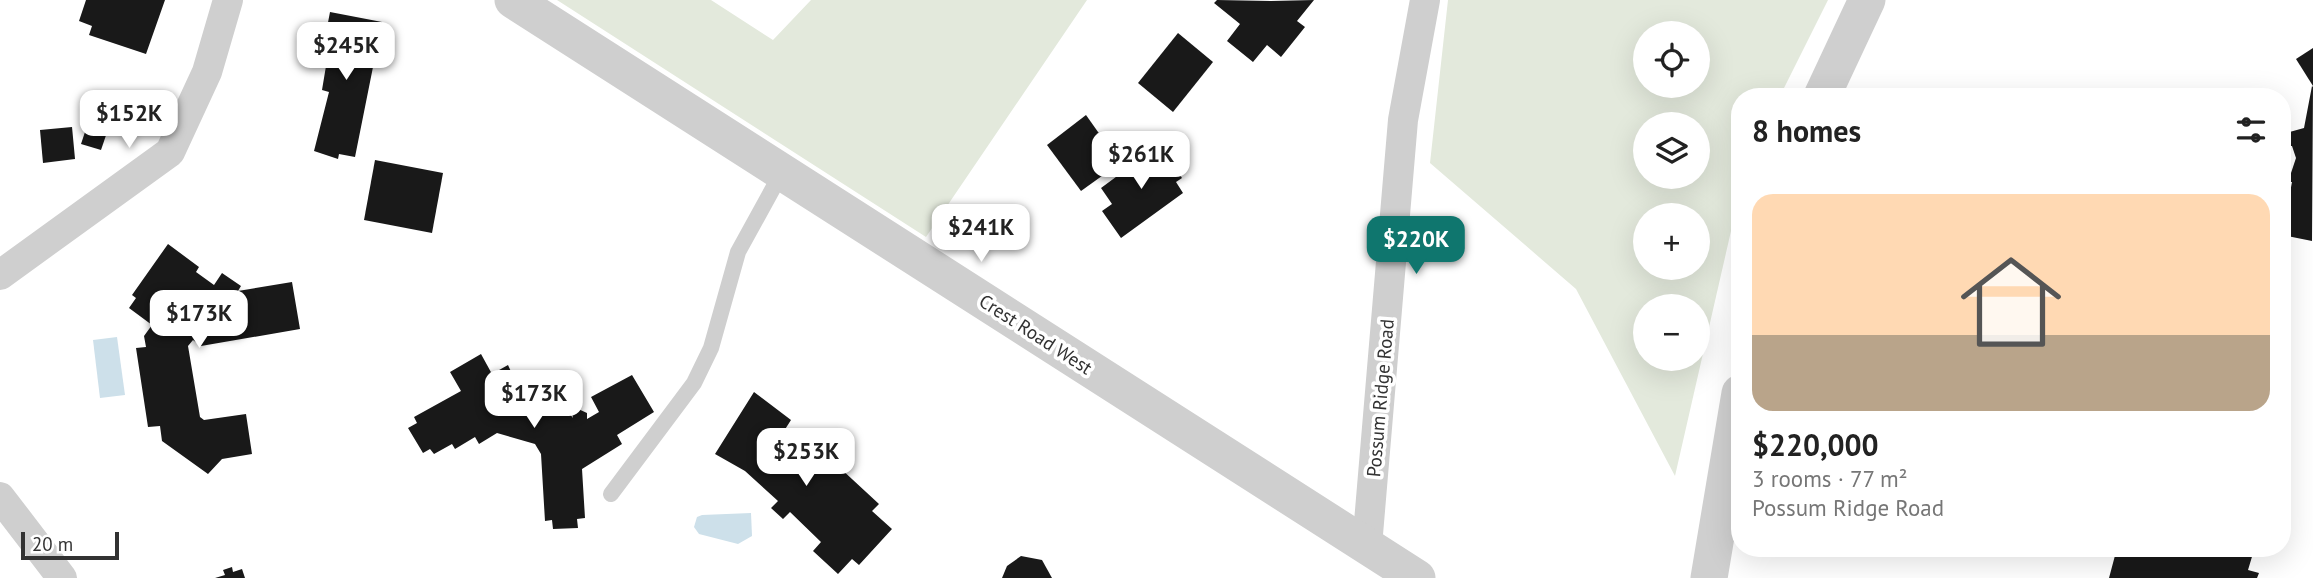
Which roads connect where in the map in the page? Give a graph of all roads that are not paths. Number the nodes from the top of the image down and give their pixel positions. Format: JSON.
{"nodes":[{"id":1,"x":228,"y":0,"type":"edge"},
{"id":2,"x":513,"y":0,"type":"edge"},
{"id":3,"x":1425,"y":0,"type":"edge"},
{"id":4,"x":1867,"y":0,"type":"edge"},
{"id":5,"x":1826,"y":88,"type":"edge"},
{"id":6,"x":782,"y":172,"type":"junction"},
{"id":7,"x":0,"y":275,"type":"edge"},
{"id":8,"x":1731,"y":447,"type":"edge"},
{"id":9,"x":611,"y":494,"type":"dead end"},
{"id":10,"x":0,"y":498,"type":"edge"},
{"id":11,"x":1367,"y":546,"type":"junction"},
{"id":12,"x":62,"y":578,"type":"edge"},
{"id":13,"x":1417,"y":578,"type":"edge"},
{"id":14,"x":1709,"y":578,"type":"edge"}],
"edges":[{"from":1,"to":7,"type":"street"},
{"from":2,"to":6,"type":"street","name":"Crest Road West"},
{"from":3,"to":11,"type":"street","name":"Possum Ridge Road"},
{"from":4,"to":5,"type":"street"},
{"from":6,"to":9,"type":"lane"},
{"from":6,"to":11,"type":"street","name":"Crest Road West"},
{"from":8,"to":14,"type":"street"},
{"from":10,"to":12,"type":"street"},
{"from":11,"to":13,"type":"street","name":"Crest Road West"}]}
